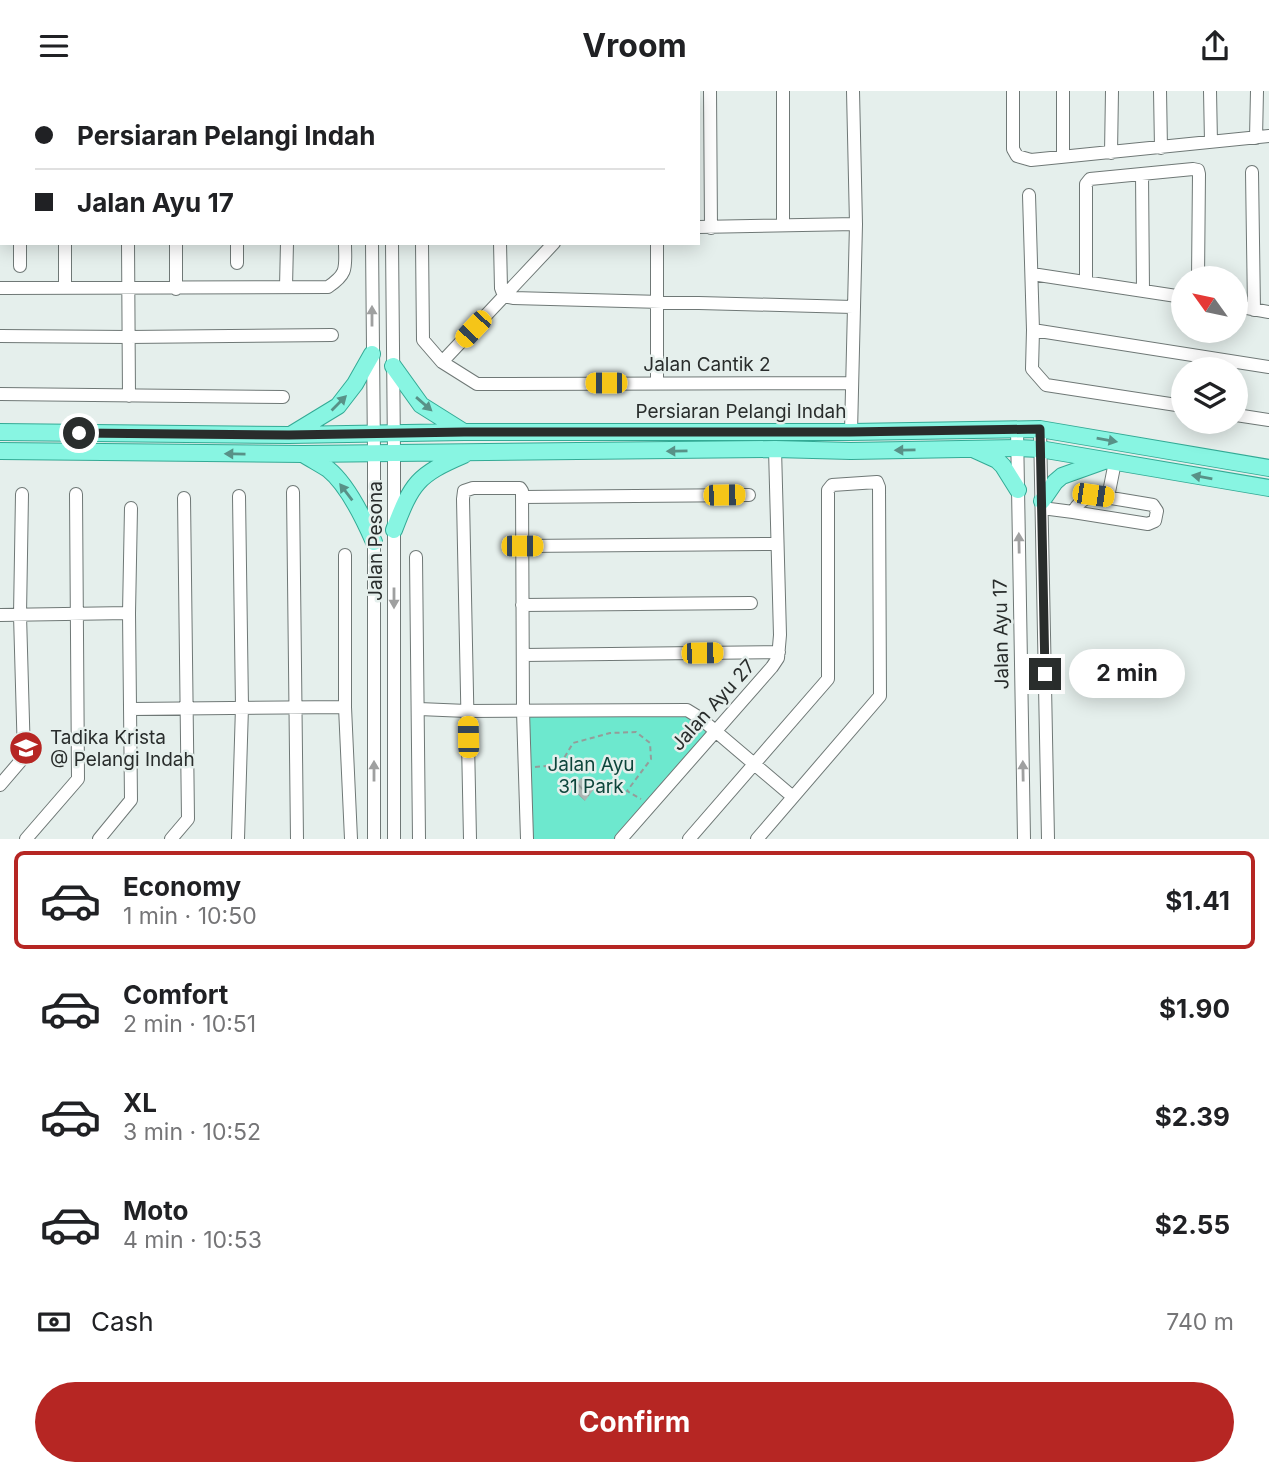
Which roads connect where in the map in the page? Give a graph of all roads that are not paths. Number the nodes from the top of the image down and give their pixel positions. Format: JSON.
{"nodes":[{"id":1,"x":710,"y":91,"type":"edge"},
{"id":2,"x":783,"y":91,"type":"edge"},
{"id":3,"x":853,"y":91,"type":"edge"},
{"id":4,"x":1013,"y":91,"type":"edge"},
{"id":5,"x":1063,"y":91,"type":"edge"},
{"id":6,"x":1112,"y":91,"type":"edge"},
{"id":7,"x":1160,"y":91,"type":"edge"},
{"id":8,"x":1210,"y":91,"type":"edge"},
{"id":9,"x":1257,"y":91,"type":"edge"},
{"id":10,"x":1262,"y":137,"type":"edge"},
{"id":11,"x":1211,"y":142,"type":"junction"},
{"id":12,"x":1161,"y":148,"type":"junction"},
{"id":13,"x":1111,"y":153,"type":"junction"},
{"id":14,"x":1063,"y":157,"type":"junction"},
{"id":15,"x":1252,"y":172,"type":"dead end"},
{"id":16,"x":1142,"y":174,"type":"junction"},
{"id":17,"x":1030,"y":195,"type":"dead end"},
{"id":18,"x":856,"y":224,"type":"junction"},
{"id":19,"x":783,"y":225,"type":"junction"},
{"id":20,"x":704,"y":227,"type":"edge"},
{"id":21,"x":20,"y":245,"type":"edge"},
{"id":22,"x":65,"y":245,"type":"edge"},
{"id":23,"x":128,"y":245,"type":"edge"},
{"id":24,"x":177,"y":245,"type":"edge"},
{"id":25,"x":237,"y":245,"type":"edge"},
{"id":26,"x":286,"y":245,"type":"edge"},
{"id":27,"x":345,"y":245,"type":"edge"},
{"id":28,"x":372,"y":245,"type":"edge"},
{"id":29,"x":392,"y":245,"type":"edge"},
{"id":30,"x":422,"y":245,"type":"edge"},
{"id":31,"x":500,"y":245,"type":"edge"},
{"id":32,"x":552,"y":245,"type":"edge"},
{"id":33,"x":657,"y":245,"type":"edge"},
{"id":34,"x":237,"y":263,"type":"dead end"},
{"id":35,"x":20,"y":266,"type":"dead end"},
{"id":36,"x":1198,"y":266,"type":"edge"},
{"id":37,"x":1032,"y":274,"type":"junction"},
{"id":38,"x":1086,"y":282,"type":"junction"},
{"id":39,"x":286,"y":287,"type":"junction"},
{"id":40,"x":0,"y":288,"type":"edge"},
{"id":41,"x":65,"y":288,"type":"junction"},
{"id":42,"x":128,"y":289,"type":"junction"},
{"id":43,"x":176,"y":289,"type":"junction"},
{"id":44,"x":1143,"y":290,"type":"junction"},
{"id":45,"x":1171,"y":295,"type":"edge"},
{"id":46,"x":504,"y":296,"type":"junction"},
{"id":47,"x":657,"y":302,"type":"junction"},
{"id":48,"x":853,"y":307,"type":"junction"},
{"id":49,"x":1248,"y":309,"type":"edge"},
{"id":50,"x":1254,"y":310,"type":"junction"},
{"id":51,"x":1269,"y":312,"type":"edge"},
{"id":52,"x":1033,"y":330,"type":"junction"},
{"id":53,"x":332,"y":335,"type":"dead end"},
{"id":54,"x":0,"y":336,"type":"edge"},
{"id":55,"x":128,"y":337,"type":"junction"},
{"id":56,"x":372,"y":354,"type":"junction"},
{"id":57,"x":442,"y":362,"type":"junction"},
{"id":58,"x":393,"y":366,"type":"junction"},
{"id":59,"x":1269,"y":366,"type":"edge"},
{"id":60,"x":657,"y":383,"type":"junction"},
{"id":61,"x":852,"y":383,"type":"junction"},
{"id":62,"x":0,"y":394,"type":"edge"},
{"id":63,"x":129,"y":396,"type":"junction"},
{"id":64,"x":283,"y":397,"type":"dead end"},
{"id":65,"x":1171,"y":404,"type":"edge"},
{"id":66,"x":1248,"y":417,"type":"edge"},
{"id":67,"x":1269,"y":420,"type":"edge"},
{"id":68,"x":1017,"y":429,"type":"junction"},
{"id":69,"x":1040,"y":429,"type":"junction"},
{"id":70,"x":0,"y":432,"type":"edge"},
{"id":71,"x":464,"y":432,"type":"junction"},
{"id":72,"x":850,"y":432,"type":"junction"},
{"id":73,"x":393,"y":433,"type":"junction"},
{"id":74,"x":373,"y":434,"type":"junction"},
{"id":75,"x":289,"y":435,"type":"junction"},
{"id":76,"x":1017,"y":448,"type":"junction"},
{"id":77,"x":775,"y":449,"type":"junction"},
{"id":78,"x":973,"y":449,"type":"junction"},
{"id":79,"x":1041,"y":449,"type":"junction"},
{"id":80,"x":0,"y":451,"type":"edge"},
{"id":81,"x":863,"y":451,"type":"junction"},
{"id":82,"x":394,"y":452,"type":"junction"},
{"id":83,"x":374,"y":453,"type":"junction"},
{"id":84,"x":470,"y":453,"type":"junction"},
{"id":85,"x":303,"y":454,"type":"junction"},
{"id":86,"x":1109,"y":462,"type":"junction"},
{"id":87,"x":1269,"y":468,"type":"edge"},
{"id":88,"x":1269,"y":488,"type":"edge"},
{"id":89,"x":1018,"y":490,"type":"junction"},
{"id":90,"x":293,"y":492,"type":"dead end"},
{"id":91,"x":22,"y":494,"type":"dead end"},
{"id":92,"x":76,"y":494,"type":"dead end"},
{"id":93,"x":522,"y":494,"type":"junction"},
{"id":94,"x":749,"y":495,"type":"dead end"},
{"id":95,"x":239,"y":496,"type":"dead end"},
{"id":96,"x":1108,"y":497,"type":"junction"},
{"id":97,"x":184,"y":498,"type":"dead end"},
{"id":98,"x":1042,"y":505,"type":"junction"},
{"id":99,"x":131,"y":507,"type":"dead end"},
{"id":100,"x":1073,"y":512,"type":"junction"},
{"id":101,"x":394,"y":530,"type":"junction"},
{"id":102,"x":374,"y":542,"type":"junction"},
{"id":103,"x":778,"y":544,"type":"junction"},
{"id":104,"x":522,"y":546,"type":"junction"},
{"id":105,"x":345,"y":555,"type":"dead end"},
{"id":106,"x":416,"y":557,"type":"dead end"},
{"id":107,"x":751,"y":603,"type":"dead end"},
{"id":108,"x":523,"y":605,"type":"junction"},
{"id":109,"x":129,"y":613,"type":"junction"},
{"id":110,"x":76,"y":614,"type":"junction"},
{"id":111,"x":0,"y":615,"type":"edge"},
{"id":112,"x":20,"y":615,"type":"junction"},
{"id":113,"x":779,"y":652,"type":"junction"},
{"id":114,"x":523,"y":655,"type":"junction"},
{"id":115,"x":243,"y":707,"type":"junction"},
{"id":116,"x":295,"y":707,"type":"junction"},
{"id":117,"x":345,"y":707,"type":"junction"},
{"id":118,"x":187,"y":708,"type":"junction"},
{"id":119,"x":130,"y":709,"type":"junction"},
{"id":120,"x":419,"y":709,"type":"junction"},
{"id":121,"x":523,"y":711,"type":"junction"},
{"id":122,"x":467,"y":712,"type":"junction"},
{"id":123,"x":715,"y":732,"type":"junction"},
{"id":124,"x":754,"y":765,"type":"junction"},
{"id":125,"x":0,"y":785,"type":"edge"},
{"id":126,"x":793,"y":797,"type":"junction"},
{"id":127,"x":26,"y":839,"type":"edge"},
{"id":128,"x":99,"y":839,"type":"edge"},
{"id":129,"x":171,"y":839,"type":"edge"},
{"id":130,"x":237,"y":839,"type":"edge"},
{"id":131,"x":296,"y":839,"type":"edge"},
{"id":132,"x":351,"y":839,"type":"edge"},
{"id":133,"x":374,"y":839,"type":"edge"},
{"id":134,"x":394,"y":839,"type":"edge"},
{"id":135,"x":419,"y":839,"type":"edge"},
{"id":136,"x":470,"y":839,"type":"edge"},
{"id":137,"x":527,"y":839,"type":"edge"},
{"id":138,"x":621,"y":839,"type":"edge"},
{"id":139,"x":689,"y":839,"type":"edge"},
{"id":140,"x":757,"y":839,"type":"edge"},
{"id":141,"x":1024,"y":839,"type":"edge"},
{"id":142,"x":1048,"y":839,"type":"edge"}],
"edges":[{"from":1,"to":20,"type":"street"},
{"from":2,"to":19,"type":"street"},
{"from":3,"to":18,"type":"street"},
{"from":4,"to":14,"type":"street"},
{"from":5,"to":14,"type":"street"},
{"from":6,"to":13,"type":"street"},
{"from":7,"to":12,"type":"street"},
{"from":8,"to":11,"type":"street"},
{"from":9,"to":10,"type":"street"},
{"from":10,"to":11,"type":"street"},
{"from":11,"to":12,"type":"street"},
{"from":12,"to":13,"type":"street"},
{"from":13,"to":14,"type":"street"},
{"from":15,"to":50,"type":"street"},
{"from":16,"to":36,"type":"street"},
{"from":16,"to":38,"type":"street"},
{"from":16,"to":44,"type":"street"},
{"from":17,"to":37,"type":"street"},
{"from":18,"to":19,"type":"street"},
{"from":18,"to":48,"type":"street"},
{"from":19,"to":20,"type":"street"},
{"from":21,"to":35,"type":"street"},
{"from":22,"to":41,"type":"street"},
{"from":23,"to":42,"type":"street"},
{"from":24,"to":43,"type":"street"},
{"from":25,"to":34,"type":"street"},
{"from":26,"to":39,"type":"street"},
{"from":27,"to":39,"type":"street"},
{"from":56,"to":28,"type":"street","name":"Jalan Pesona","one_way":true},
{"from":29,"to":58,"type":"street","name":"Jalan Pesona"},
{"from":30,"to":57,"type":"street","name":"Jalan Cantik 2"},
{"from":31,"to":46,"type":"street"},
{"from":32,"to":46,"type":"street"},
{"from":33,"to":47,"type":"street"},
{"from":37,"to":38,"type":"street"},
{"from":37,"to":52,"type":"street"},
{"from":38,"to":44,"type":"street"},
{"from":39,"to":43,"type":"street"},
{"from":40,"to":41,"type":"street"},
{"from":41,"to":42,"type":"street"},
{"from":42,"to":43,"type":"street"},
{"from":42,"to":55,"type":"street"},
{"from":44,"to":45,"type":"street"},
{"from":46,"to":47,"type":"street"},
{"from":46,"to":57,"type":"street"},
{"from":47,"to":48,"type":"street"},
{"from":47,"to":60,"type":"street"},
{"from":48,"to":61,"type":"street"},
{"from":49,"to":50,"type":"street"},
{"from":50,"to":51,"type":"street"},
{"from":52,"to":59,"type":"street"},
{"from":52,"to":65,"type":"street"},
{"from":53,"to":55,"type":"street"},
{"from":54,"to":55,"type":"street"},
{"from":55,"to":63,"type":"street"},
{"from":56,"to":74,"type":"street","name":"Jalan Pesona"},
{"from":75,"to":56,"type":"main road","one_way":true},
{"from":57,"to":60,"type":"street","name":"Jalan Cantik 2"},
{"from":58,"to":71,"type":"main road","one_way":true},
{"from":58,"to":73,"type":"street","name":"Jalan Pesona"},
{"from":60,"to":61,"type":"street","name":"Jalan Cantik 2"},
{"from":61,"to":72,"type":"street"},
{"from":62,"to":63,"type":"street"},
{"from":63,"to":64,"type":"street"},
{"from":66,"to":67,"type":"street"},
{"from":68,"to":69,"type":"main road","name":"Persiaran Pelangi Indah"},
{"from":68,"to":72,"type":"main road","name":"Persiaran Pelangi Indah"},
{"from":68,"to":76,"type":"street","name":"Jalan Ayu 17"},
{"from":69,"to":79,"type":"street"},
{"from":69,"to":87,"type":"main road","name":"Persiaran Pelangi Indah","one_way":true},
{"from":70,"to":75,"type":"main road","name":"Persiaran Pelangi Indah"},
{"from":71,"to":72,"type":"main road","name":"Persiaran Pelangi Indah"},
{"from":71,"to":73,"type":"main road","name":"Persiaran Pelangi Indah"},
{"from":72,"to":81,"type":"main road"},
{"from":73,"to":74,"type":"main road","name":"Persiaran Pelangi Indah"},
{"from":73,"to":82,"type":"street","name":"Jalan Pesona"},
{"from":74,"to":75,"type":"main road","name":"Persiaran Pelangi Indah"},
{"from":74,"to":83,"type":"street","name":"Jalan Pesona"},
{"from":76,"to":78,"type":"main road","name":"Persiaran Pelangi Indah"},
{"from":76,"to":79,"type":"main road","name":"Persiaran Pelangi Indah"},
{"from":76,"to":89,"type":"street","name":"Jalan Ayu 17"},
{"from":77,"to":81,"type":"main road","name":"Persiaran Pelangi Indah"},
{"from":77,"to":84,"type":"main road","name":"Persiaran Pelangi Indah","one_way":true},
{"from":77,"to":103,"type":"street","name":"Jalan Ayu 27"},
{"from":78,"to":81,"type":"main road","name":"Persiaran Pelangi Indah","one_way":true},
{"from":78,"to":89,"type":"main road"},
{"from":79,"to":86,"type":"main road","name":"Persiaran Pelangi Indah"},
{"from":79,"to":98,"type":"street"},
{"from":85,"to":80,"type":"main road","name":"Persiaran Pelangi Indah","one_way":true},
{"from":82,"to":83,"type":"main road","name":"Persiaran Pelangi Indah"},
{"from":82,"to":84,"type":"main road","name":"Persiaran Pelangi Indah"},
{"from":82,"to":101,"type":"street","name":"Jalan Pesona"},
{"from":83,"to":85,"type":"main road","name":"Persiaran Pelangi Indah"},
{"from":83,"to":102,"type":"street","name":"Jalan Pesona"},
{"from":84,"to":101,"type":"main road"},
{"from":102,"to":85,"type":"main road","one_way":true},
{"from":88,"to":86,"type":"main road","name":"Persiaran Pelangi Indah","one_way":true},
{"from":86,"to":96,"type":"street"},
{"from":86,"to":98,"type":"main road"},
{"from":141,"to":89,"type":"street","name":"Jalan Ayu 17","one_way":true},
{"from":90,"to":116,"type":"street"},
{"from":91,"to":112,"type":"street"},
{"from":92,"to":110,"type":"street"},
{"from":93,"to":94,"type":"street"},
{"from":93,"to":104,"type":"street"},
{"from":93,"to":122,"type":"street"},
{"from":95,"to":115,"type":"street"},
{"from":96,"to":100,"type":"street"},
{"from":96,"to":100,"type":"street"},
{"from":97,"to":118,"type":"street"},
{"from":98,"to":100,"type":"street"},
{"from":98,"to":142,"type":"street"},
{"from":99,"to":109,"type":"street"},
{"from":101,"to":134,"type":"street","name":"Jalan Pesona","one_way":true},
{"from":133,"to":102,"type":"street","name":"Jalan Pesona","one_way":true},
{"from":103,"to":104,"type":"street"},
{"from":103,"to":113,"type":"street","name":"Jalan Ayu 27"},
{"from":104,"to":108,"type":"street"},
{"from":105,"to":117,"type":"street"},
{"from":106,"to":120,"type":"street"},
{"from":107,"to":108,"type":"street"},
{"from":108,"to":114,"type":"street"},
{"from":109,"to":110,"type":"street"},
{"from":109,"to":119,"type":"street"},
{"from":110,"to":112,"type":"street"},
{"from":110,"to":127,"type":"street"},
{"from":111,"to":112,"type":"street"},
{"from":112,"to":125,"type":"street"},
{"from":113,"to":114,"type":"street"},
{"from":113,"to":123,"type":"street","name":"Jalan Ayu 27"},
{"from":114,"to":121,"type":"street"},
{"from":115,"to":116,"type":"street"},
{"from":115,"to":118,"type":"street"},
{"from":115,"to":130,"type":"street"},
{"from":116,"to":117,"type":"street"},
{"from":116,"to":131,"type":"street"},
{"from":117,"to":132,"type":"street"},
{"from":118,"to":119,"type":"street"},
{"from":118,"to":129,"type":"street"},
{"from":119,"to":128,"type":"street"},
{"from":120,"to":122,"type":"street"},
{"from":120,"to":135,"type":"street"},
{"from":121,"to":122,"type":"street"},
{"from":121,"to":123,"type":"street"},
{"from":121,"to":137,"type":"street"},
{"from":122,"to":136,"type":"street"},
{"from":123,"to":124,"type":"street"},
{"from":123,"to":138,"type":"street","name":"Jalan Ayu 27"},
{"from":124,"to":126,"type":"street"},
{"from":124,"to":126,"type":"street"},
{"from":124,"to":139,"type":"street"},
{"from":126,"to":140,"type":"street"}]}
